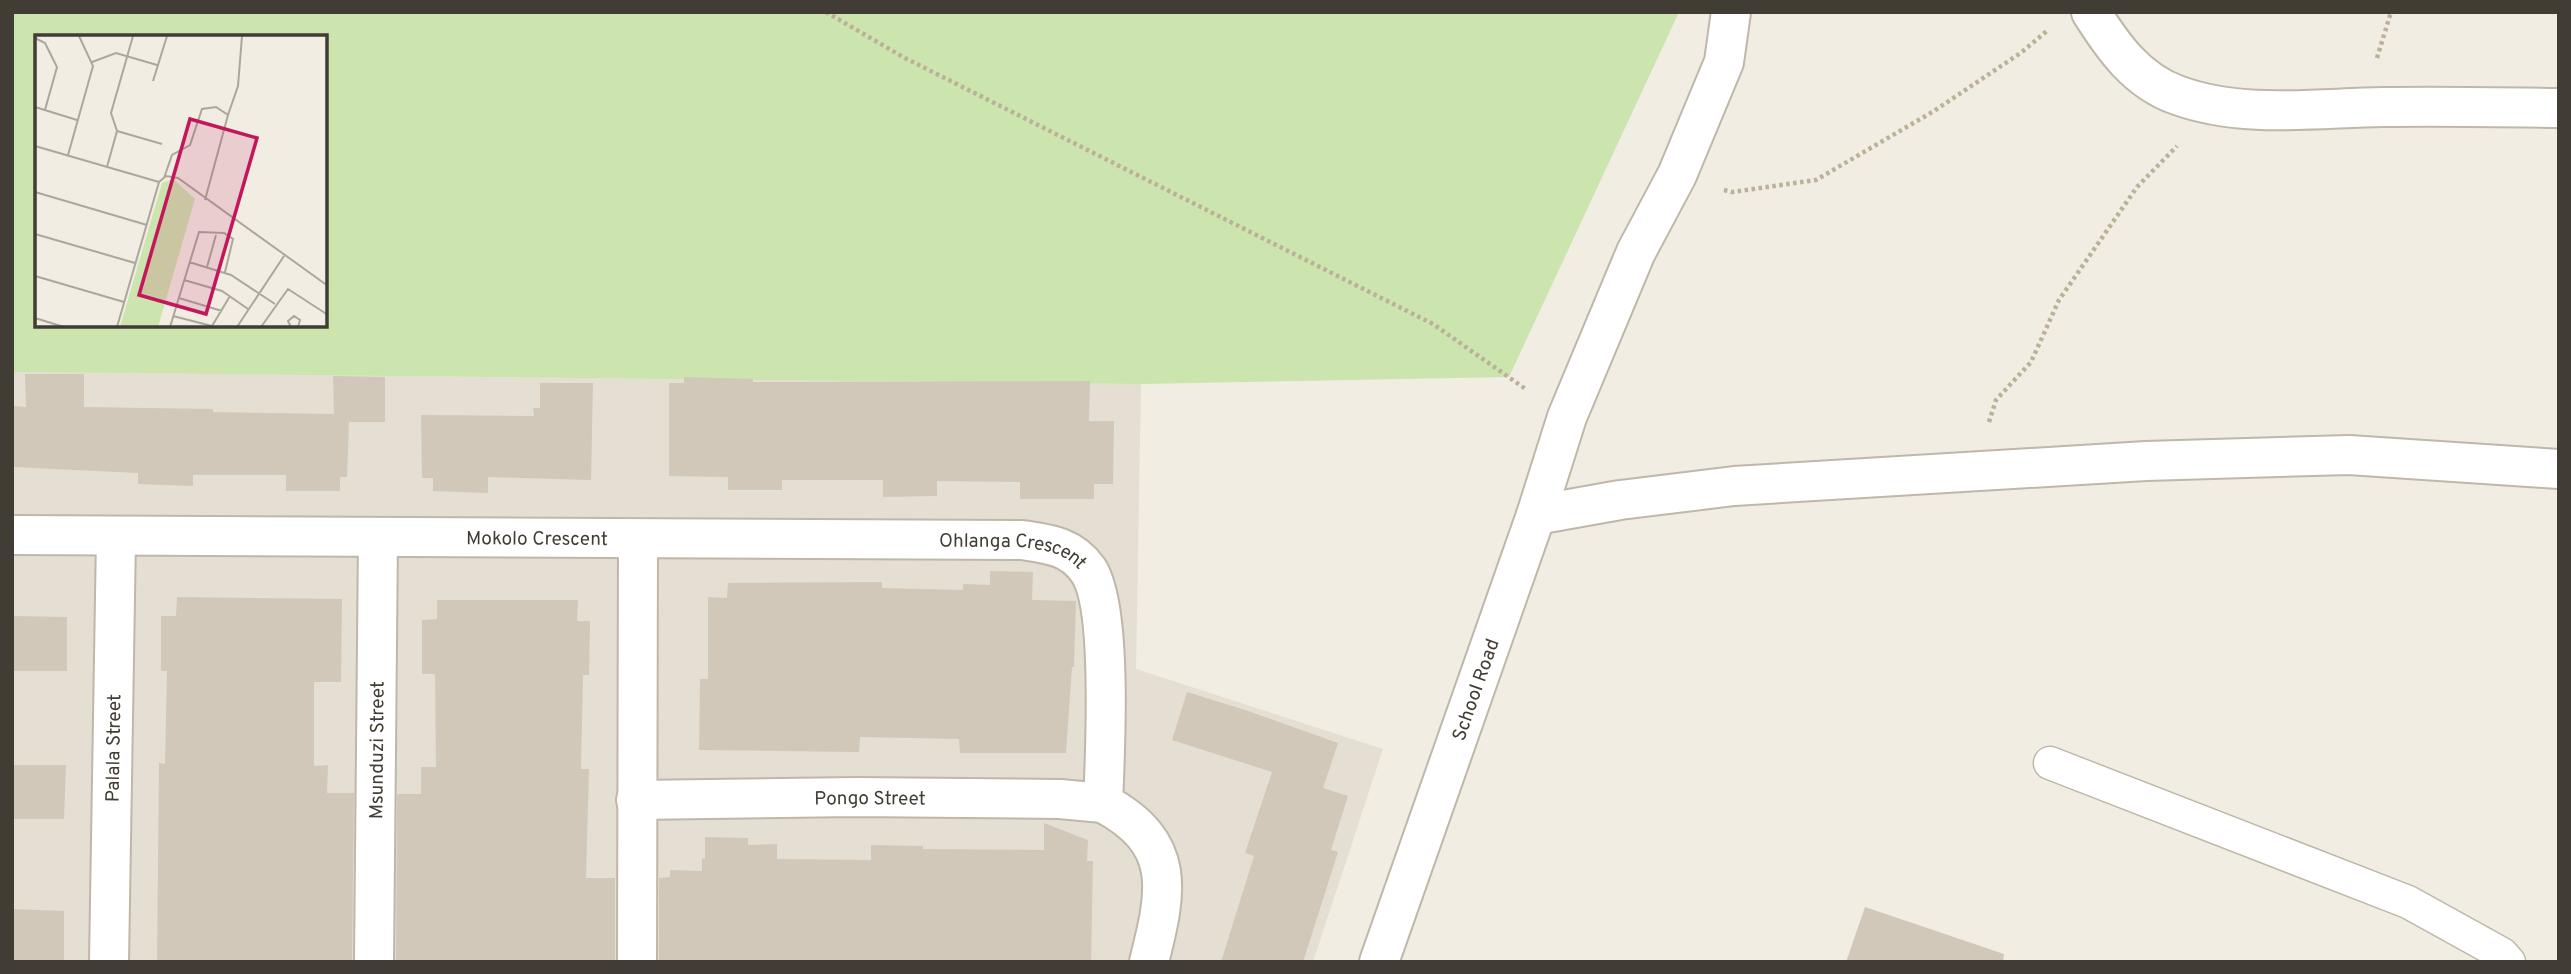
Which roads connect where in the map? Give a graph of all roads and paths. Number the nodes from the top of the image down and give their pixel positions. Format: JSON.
{"nodes":[{"id":1,"x":826,"y":12,"type":"edge"},
{"id":2,"x":1731,"y":12,"type":"edge"},
{"id":3,"x":2091,"y":12,"type":"edge"},
{"id":4,"x":2051,"y":28,"type":"dead end"},
{"id":5,"x":2209,"y":104,"type":"junction"},
{"id":6,"x":2559,"y":108,"type":"edge"},
{"id":7,"x":1677,"y":175,"type":"junction"},
{"id":8,"x":1567,"y":417,"type":"junction"},
{"id":9,"x":2559,"y":469,"type":"edge"},
{"id":10,"x":1983,"y":472,"type":"junction"},
{"id":11,"x":1536,"y":515,"type":"junction"},
{"id":12,"x":12,"y":535,"type":"edge"},
{"id":13,"x":116,"y":536,"type":"junction"},
{"id":14,"x":378,"y":537,"type":"junction"},
{"id":15,"x":638,"y":539,"type":"junction"},
{"id":16,"x":2050,"y":763,"type":"dead end"},
{"id":17,"x":636,"y":800,"type":"junction"},
{"id":18,"x":1104,"y":803,"type":"junction"},
{"id":19,"x":109,"y":962,"type":"edge"},
{"id":20,"x":374,"y":962,"type":"edge"},
{"id":21,"x":637,"y":962,"type":"edge"},
{"id":22,"x":1149,"y":962,"type":"edge"},
{"id":23,"x":1378,"y":962,"type":"edge"},
{"id":24,"x":2509,"y":962,"type":"edge"}],
"edges":[{"from":1,"to":8,"type":"path"},
{"from":2,"to":7,"type":"street","name":"School Road"},
{"from":3,"to":5,"type":"street"},
{"from":4,"to":7,"type":"path"},
{"from":5,"to":6,"type":"street"},
{"from":5,"to":10,"type":"path"},
{"from":7,"to":8,"type":"street","name":"School Road"},
{"from":8,"to":11,"type":"street","name":"School Road"},
{"from":9,"to":10,"type":"street"},
{"from":10,"to":11,"type":"street"},
{"from":11,"to":23,"type":"street","name":"School Road"},
{"from":12,"to":13,"type":"street","name":"Mokolo Crescent"},
{"from":13,"to":14,"type":"street","name":"Mokolo Crescent"},
{"from":13,"to":19,"type":"street","name":"Palala Street"},
{"from":14,"to":15,"type":"street","name":"Mokolo Crescent"},
{"from":14,"to":20,"type":"street","name":"Msunduzi Street"},
{"from":15,"to":17,"type":"street"},
{"from":15,"to":18,"type":"street","name":"Ohlanga Crescent"},
{"from":16,"to":24,"type":"lane"},
{"from":17,"to":18,"type":"street","name":"Pongo Street"},
{"from":17,"to":21,"type":"street"},
{"from":18,"to":22,"type":"street"}]}
